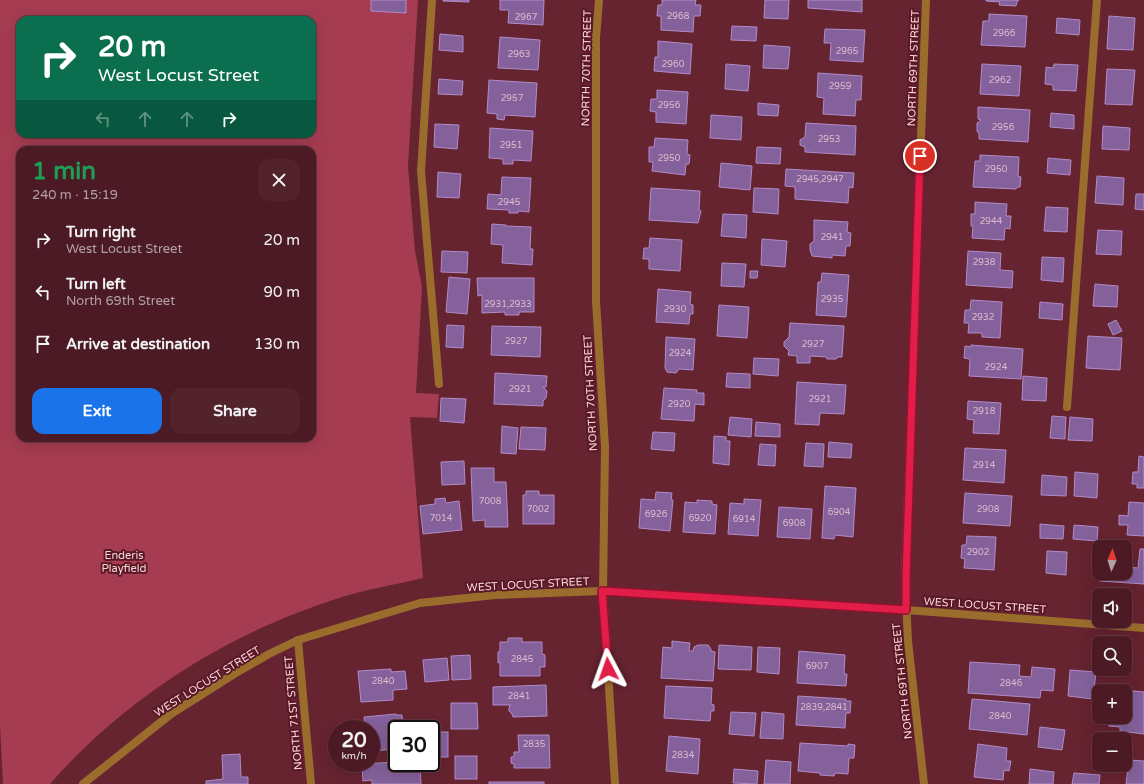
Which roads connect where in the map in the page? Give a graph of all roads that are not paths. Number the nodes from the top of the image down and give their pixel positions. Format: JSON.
{"nodes":[{"id":1,"x":432,"y":0,"type":"edge"},
{"id":2,"x":599,"y":0,"type":"edge"},
{"id":3,"x":926,"y":0,"type":"edge"},
{"id":4,"x":1097,"y":0,"type":"edge"},
{"id":5,"x":439,"y":384,"type":"dead end"},
{"id":6,"x":1068,"y":407,"type":"dead end"},
{"id":7,"x":602,"y":591,"type":"junction"},
{"id":8,"x":906,"y":610,"type":"junction"},
{"id":9,"x":1144,"y":628,"type":"edge"},
{"id":10,"x":298,"y":640,"type":"junction"},
{"id":11,"x":83,"y":784,"type":"edge"},
{"id":12,"x":311,"y":784,"type":"edge"},
{"id":13,"x":615,"y":784,"type":"edge"},
{"id":14,"x":924,"y":784,"type":"edge"}],
"edges":[{"from":1,"to":5,"type":"street"},
{"from":2,"to":7,"type":"street","name":"NORTH 70TH STREET"},
{"from":3,"to":8,"type":"street","name":"NORTH 69TH STREET"},
{"from":4,"to":6,"type":"street"},
{"from":7,"to":8,"type":"street","name":"WEST LOCUST STREET"},
{"from":7,"to":10,"type":"street","name":"WEST LOCUST STREET"},
{"from":7,"to":13,"type":"street","name":"NORTH 70TH STREET"},
{"from":8,"to":9,"type":"street","name":"WEST LOCUST STREET"},
{"from":8,"to":14,"type":"street","name":"NORTH 69TH STREET"},
{"from":10,"to":11,"type":"street","name":"WEST LOCUST STREET"},
{"from":10,"to":12,"type":"street","name":"NORTH 71ST STREET"}]}
